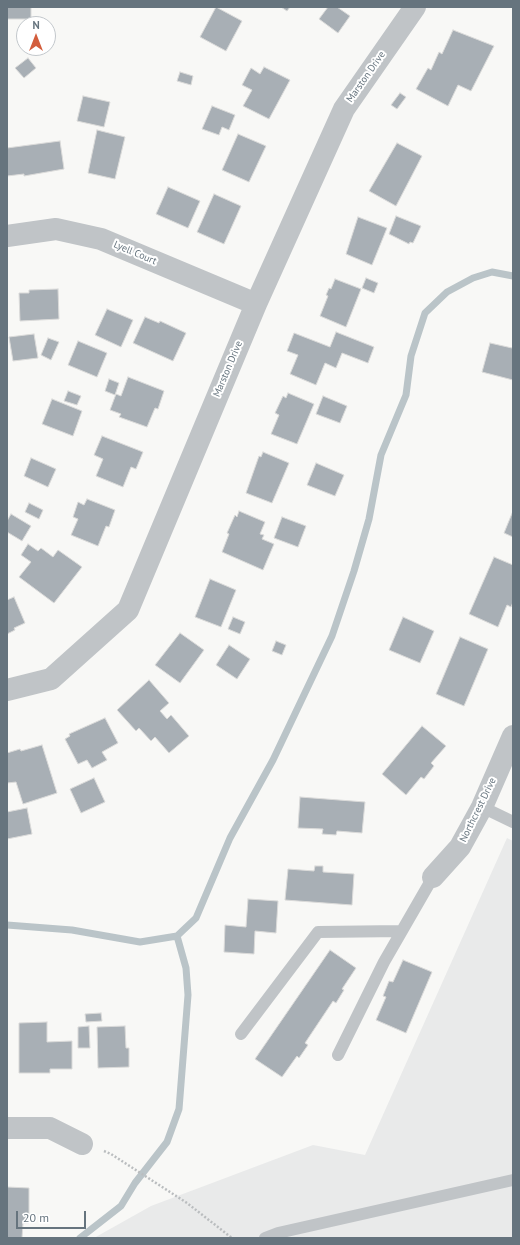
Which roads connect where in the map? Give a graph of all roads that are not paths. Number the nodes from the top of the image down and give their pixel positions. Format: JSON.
{"nodes":[{"id":1,"x":415,"y":7,"type":"edge"},
{"id":2,"x":7,"y":236,"type":"edge"},
{"id":3,"x":256,"y":304,"type":"junction"},
{"id":4,"x":7,"y":690,"type":"edge"},
{"id":5,"x":513,"y":736,"type":"edge"},
{"id":6,"x":482,"y":807,"type":"junction"},
{"id":7,"x":513,"y":822,"type":"edge"},
{"id":8,"x":433,"y":877,"type":"joint"},
{"id":9,"x":402,"y":931,"type":"junction"},
{"id":10,"x":241,"y":1034,"type":"dead end"},
{"id":11,"x":338,"y":1055,"type":"dead end"},
{"id":12,"x":7,"y":1128,"type":"edge"},
{"id":13,"x":82,"y":1144,"type":"road end"},
{"id":14,"x":513,"y":1180,"type":"edge"},
{"id":15,"x":265,"y":1238,"type":"edge"}],
"edges":[{"from":1,"to":3,"type":"street","name":"Marston Drive"},
{"from":2,"to":3,"type":"street","name":"Lyell Court"},
{"from":3,"to":4,"type":"street","name":"Marston Drive"},
{"from":5,"to":6,"type":"street","name":"Northcrest Drive"},
{"from":6,"to":7,"type":"lane"},
{"from":6,"to":8,"type":"street","name":"Northcrest Drive"},
{"from":8,"to":9,"type":"lane"},
{"from":9,"to":10,"type":"lane"},
{"from":9,"to":11,"type":"lane"},
{"from":12,"to":13,"type":"street"},
{"from":14,"to":15,"type":"lane"}]}
